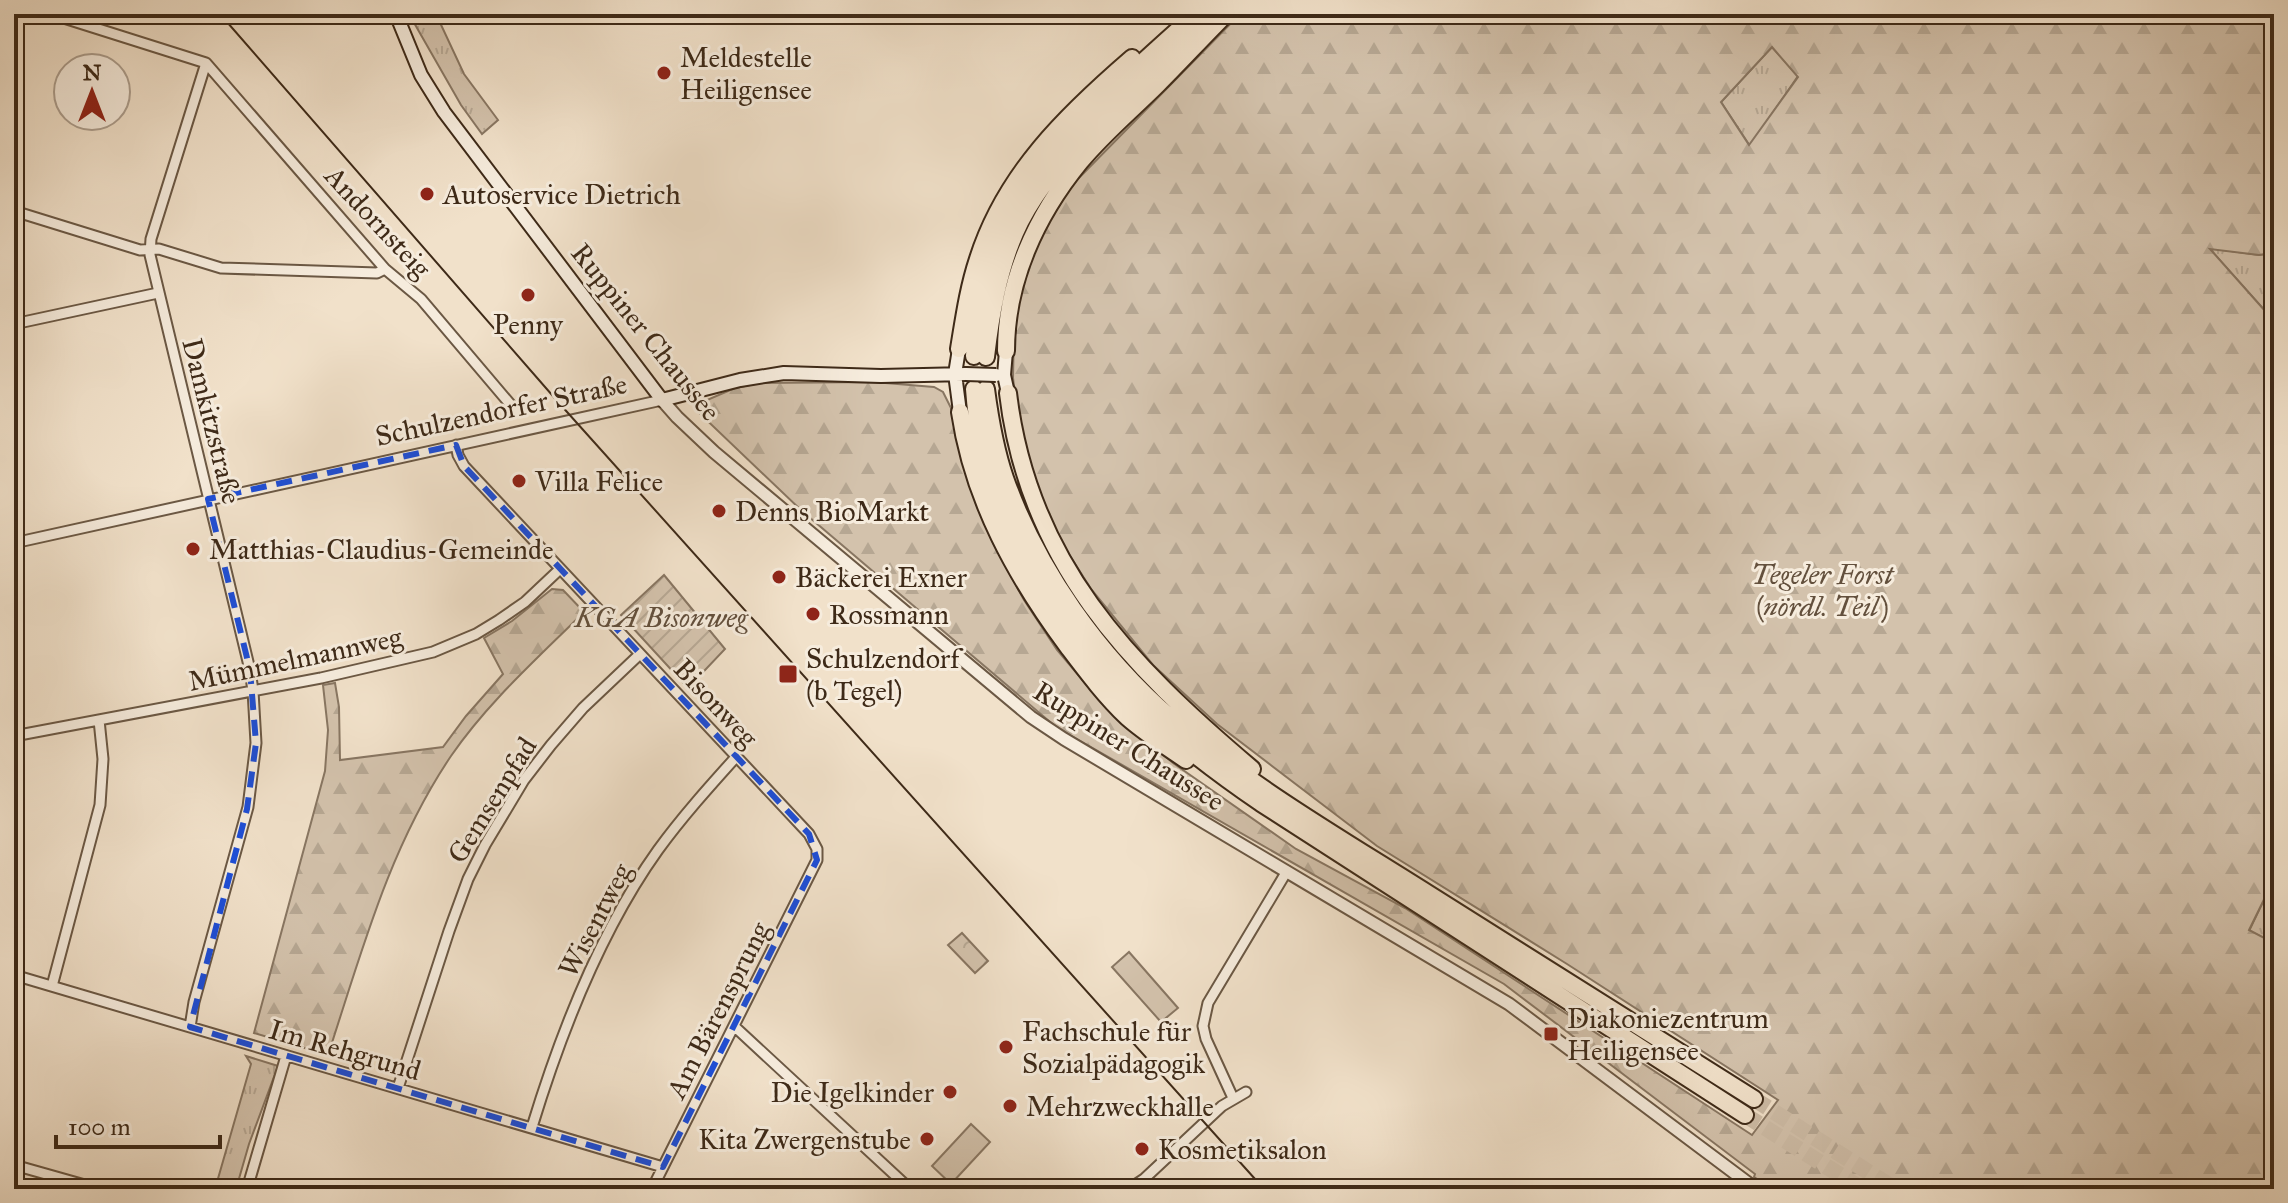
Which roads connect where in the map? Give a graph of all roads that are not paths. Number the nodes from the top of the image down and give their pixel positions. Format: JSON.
{"nodes":[{"id":1,"x":51,"y":14,"type":"edge"},
{"id":2,"x":396,"y":14,"type":"edge"},
{"id":3,"x":1186,"y":14,"type":"edge"},
{"id":4,"x":1196,"y":14,"type":"edge"},
{"id":5,"x":1214,"y":14,"type":"edge"},
{"id":6,"x":1226,"y":14,"type":"edge"},
{"id":7,"x":206,"y":63,"type":"junction"},
{"id":8,"x":14,"y":211,"type":"edge"},
{"id":9,"x":150,"y":249,"type":"junction"},
{"id":10,"x":385,"y":269,"type":"junction"},
{"id":11,"x":158,"y":293,"type":"junction"},
{"id":12,"x":14,"y":324,"type":"edge"},
{"id":13,"x":1006,"y":351,"type":"joint"},
{"id":14,"x":973,"y":354,"type":"junction"},
{"id":15,"x":1000,"y":375,"type":"junction"},
{"id":16,"x":970,"y":382,"type":"junction"},
{"id":17,"x":1008,"y":393,"type":"joint"},
{"id":18,"x":662,"y":400,"type":"junction"},
{"id":19,"x":516,"y":411,"type":"dead end"},
{"id":20,"x":960,"y":412,"type":"joint"},
{"id":21,"x":456,"y":445,"type":"junction"},
{"id":22,"x":208,"y":499,"type":"junction"},
{"id":23,"x":14,"y":543,"type":"edge"},
{"id":24,"x":560,"y":569,"type":"junction"},
{"id":25,"x":640,"y":654,"type":"junction"},
{"id":26,"x":253,"y":691,"type":"junction"},
{"id":27,"x":99,"y":720,"type":"junction"},
{"id":28,"x":14,"y":736,"type":"edge"},
{"id":29,"x":736,"y":757,"type":"junction"},
{"id":30,"x":1328,"y":831,"type":"junction"},
{"id":31,"x":817,"y":849,"type":"joint"},
{"id":32,"x":1287,"y":871,"type":"junction"},
{"id":33,"x":1385,"y":883,"type":"junction"},
{"id":34,"x":14,"y":975,"type":"edge"},
{"id":35,"x":52,"y":986,"type":"junction"},
{"id":36,"x":190,"y":1027,"type":"junction"},
{"id":37,"x":735,"y":1027,"type":"junction"},
{"id":38,"x":286,"y":1056,"type":"junction"},
{"id":39,"x":398,"y":1088,"type":"junction"},
{"id":40,"x":1246,"y":1092,"type":"dead end"},
{"id":41,"x":1233,"y":1098,"type":"junction"},
{"id":42,"x":1754,"y":1099,"type":"tunnel mouth"},
{"id":43,"x":1745,"y":1115,"type":"tunnel mouth"},
{"id":44,"x":532,"y":1127,"type":"junction"},
{"id":45,"x":14,"y":1165,"type":"edge"},
{"id":46,"x":663,"y":1167,"type":"junction"},
{"id":47,"x":1754,"y":1188,"type":"edge"},
{"id":48,"x":99,"y":1189,"type":"edge"},
{"id":49,"x":247,"y":1189,"type":"edge"},
{"id":50,"x":652,"y":1189,"type":"edge"},
{"id":51,"x":910,"y":1189,"type":"edge"},
{"id":52,"x":1129,"y":1189,"type":"edge"}],
"edges":[{"from":1,"to":7,"type":"street"},
{"from":2,"to":18,"type":"main road","name":"Ruppiner Chaussee"},
{"from":3,"to":14,"type":"highway"},
{"from":4,"to":14,"type":"highway"},
{"from":5,"to":14,"type":"highway"},
{"from":6,"to":13,"type":"highway"},
{"from":7,"to":9,"type":"street","name":"Damkitzstraße"},
{"from":7,"to":10,"type":"street","name":"Andornsteig"},
{"from":8,"to":9,"type":"street"},
{"from":9,"to":10,"type":"street"},
{"from":9,"to":11,"type":"street","name":"Damkitzstraße"},
{"from":10,"to":19,"type":"street","name":"Andornsteig"},
{"from":11,"to":12,"type":"street"},
{"from":11,"to":22,"type":"street","name":"Damkitzstraße"},
{"from":13,"to":15,"type":"main road"},
{"from":14,"to":16,"type":"main road"},
{"from":15,"to":16,"type":"main road","name":"Schulzendorfer Straße","bridge":true},
{"from":15,"to":17,"type":"main road"},
{"from":16,"to":18,"type":"main road","name":"Schulzendorfer Straße"},
{"from":16,"to":20,"type":"main road"},
{"from":16,"to":30,"type":"highway"},
{"from":16,"to":33,"type":"highway"},
{"from":17,"to":30,"type":"highway"},
{"from":18,"to":21,"type":"street","name":"Schulzendorfer Straße"},
{"from":18,"to":32,"type":"street","name":"Ruppiner Chaussee"},
{"from":20,"to":33,"type":"highway"},
{"from":21,"to":22,"type":"street","name":"Schulzendorfer Straße"},
{"from":21,"to":24,"type":"street","name":"Bisonweg"},
{"from":22,"to":23,"type":"street","name":"Schulzendorfer Straße"},
{"from":22,"to":26,"type":"street","name":"Damkitzstraße"},
{"from":24,"to":25,"type":"street","name":"Bisonweg"},
{"from":24,"to":26,"type":"street","name":"Mümmelmannweg"},
{"from":25,"to":29,"type":"street","name":"Bisonweg"},
{"from":25,"to":39,"type":"street","name":"Gemsenpfad"},
{"from":26,"to":27,"type":"street","name":"Mümmelmannweg"},
{"from":26,"to":36,"type":"street","name":"Damkitzstraße"},
{"from":27,"to":28,"type":"street","name":"Mümmelmannweg"},
{"from":27,"to":35,"type":"street"},
{"from":29,"to":31,"type":"street","name":"Bisonweg"},
{"from":29,"to":44,"type":"street","name":"Wisentweg"},
{"from":30,"to":42,"type":"highway"},
{"from":31,"to":37,"type":"street","name":"Am Bärensprung"},
{"from":32,"to":41,"type":"street"},
{"from":32,"to":47,"type":"street","name":"Ruppiner Chaussee"},
{"from":33,"to":43,"type":"highway"},
{"from":34,"to":35,"type":"street","name":"Im Rehgrund"},
{"from":35,"to":36,"type":"street","name":"Im Rehgrund"},
{"from":36,"to":38,"type":"street","name":"Im Rehgrund"},
{"from":37,"to":46,"type":"street","name":"Am Bärensprung"},
{"from":37,"to":51,"type":"street"},
{"from":38,"to":39,"type":"street","name":"Im Rehgrund"},
{"from":38,"to":49,"type":"street"},
{"from":39,"to":44,"type":"street","name":"Im Rehgrund"},
{"from":40,"to":41,"type":"street"},
{"from":41,"to":52,"type":"street"},
{"from":44,"to":46,"type":"street","name":"Im Rehgrund"},
{"from":45,"to":48,"type":"street"},
{"from":46,"to":50,"type":"street","name":"Am Bärensprung"}]}
